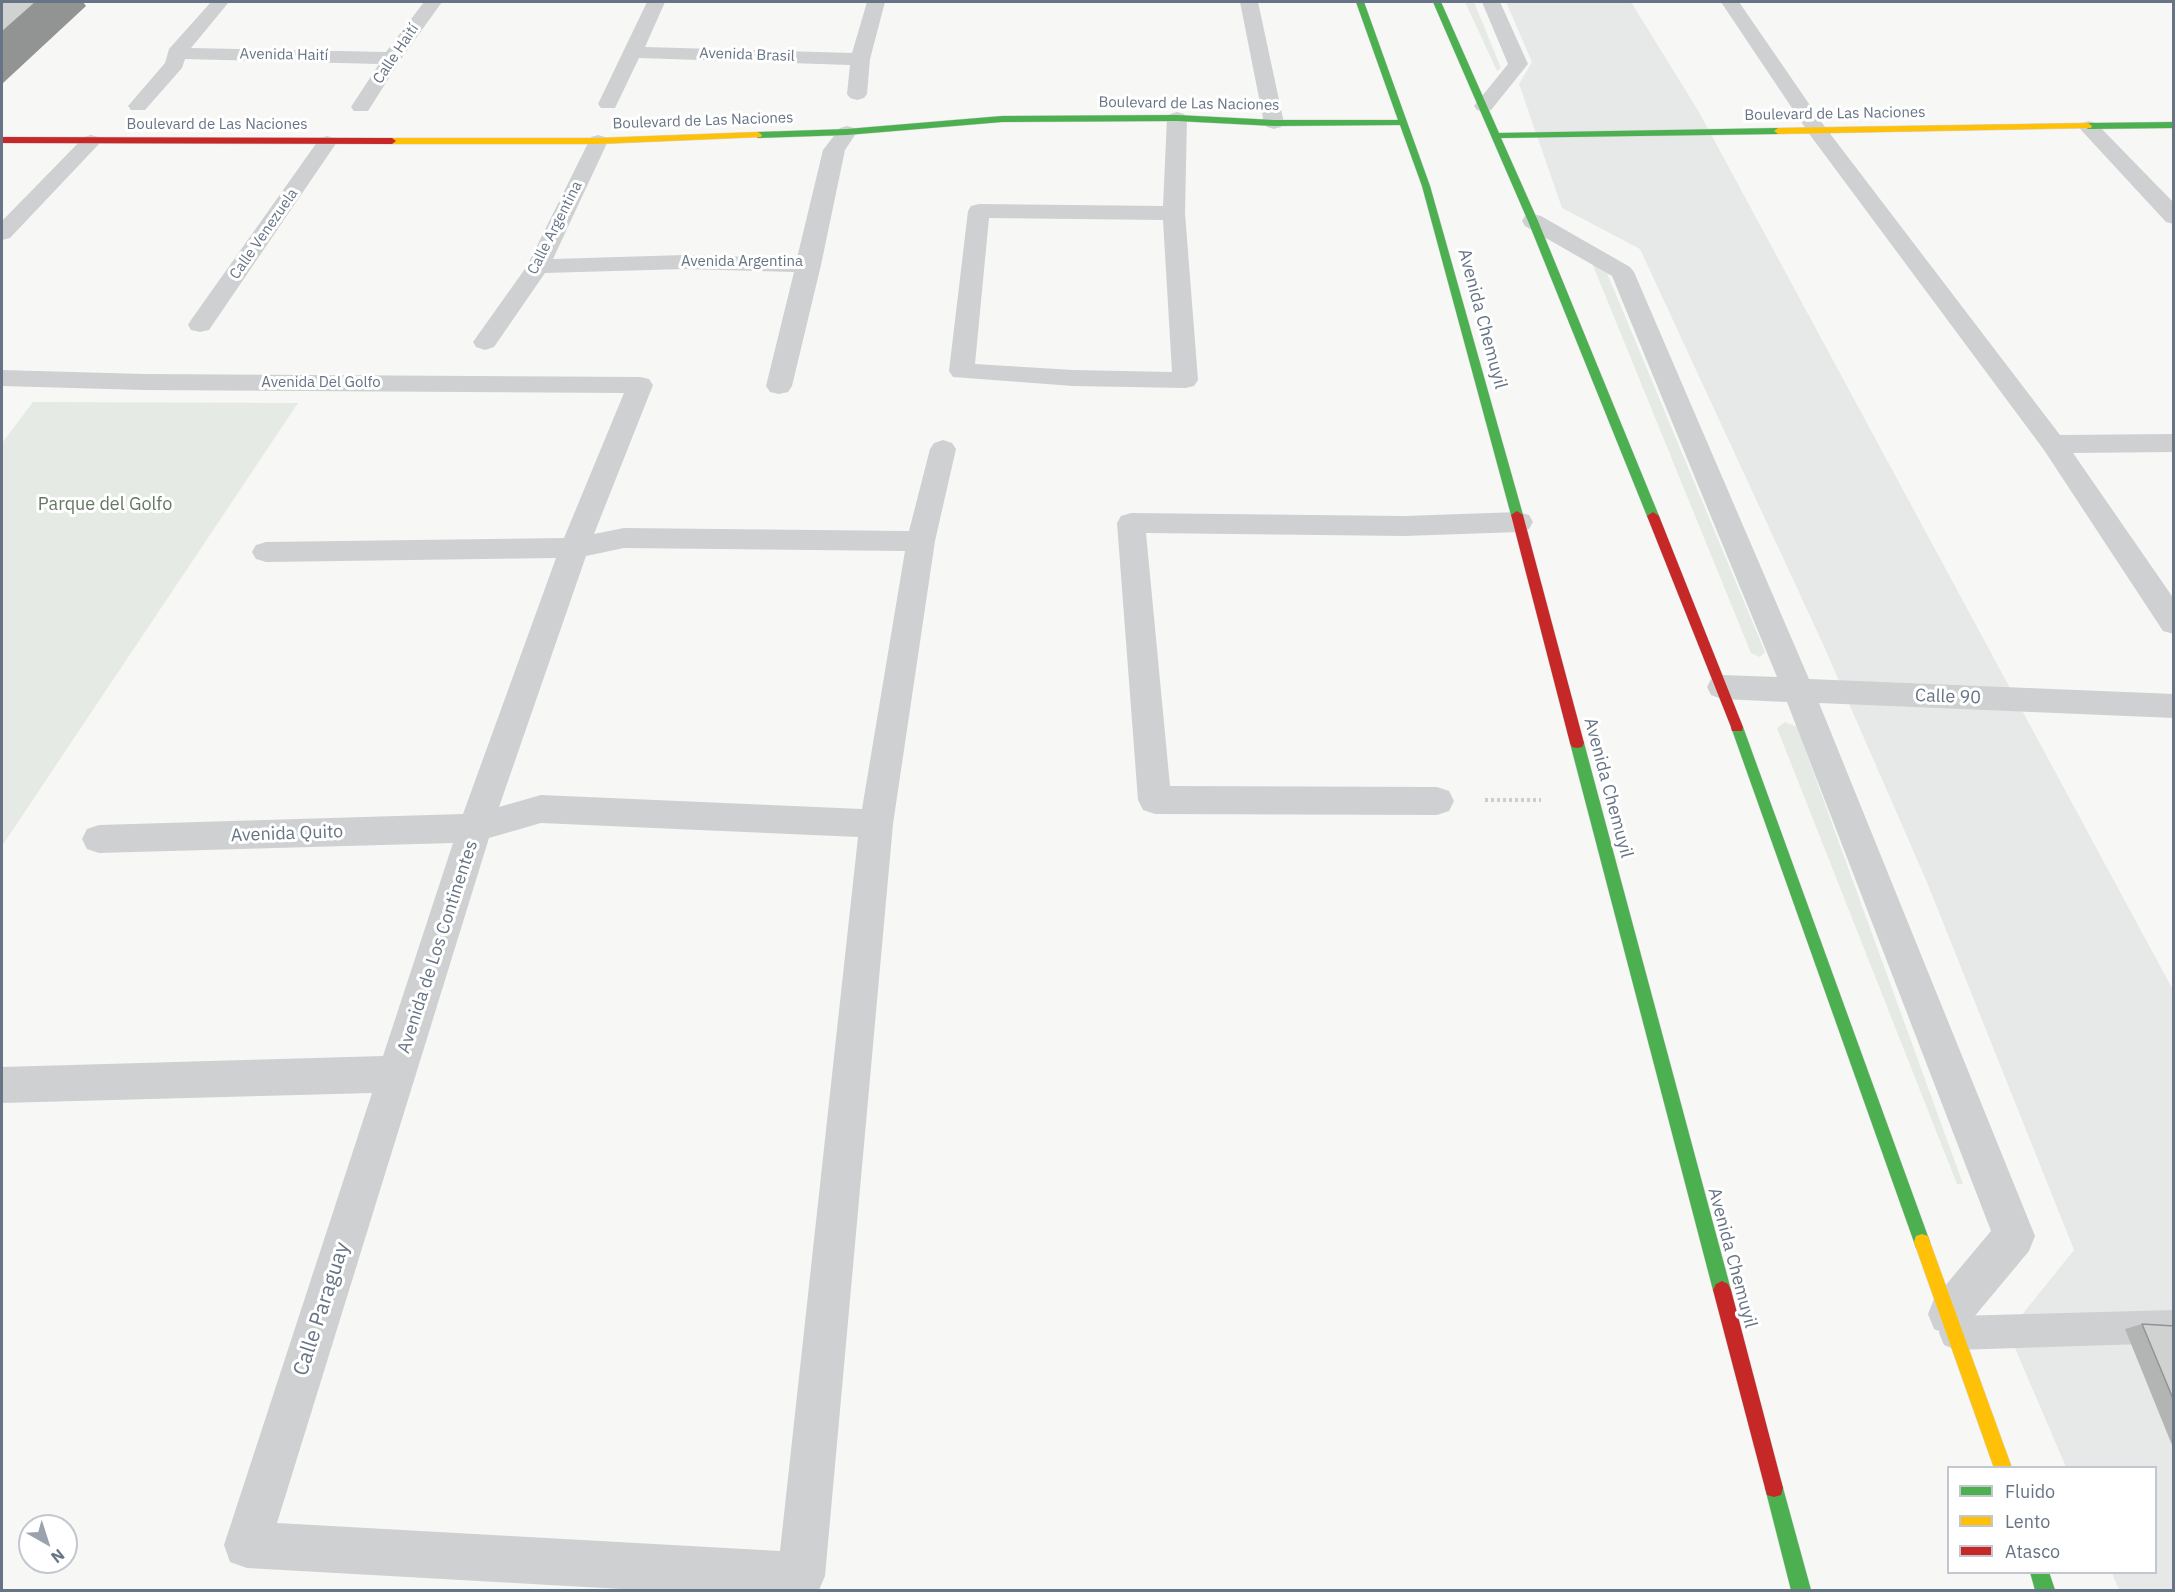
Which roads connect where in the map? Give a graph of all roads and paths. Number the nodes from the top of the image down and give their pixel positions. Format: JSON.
{"nodes":[{"id":1,"x":220,"y":2,"type":"edge"},
{"id":2,"x":433,"y":2,"type":"edge"},
{"id":3,"x":656,"y":2,"type":"edge"},
{"id":4,"x":876,"y":2,"type":"edge"},
{"id":5,"x":1249,"y":2,"type":"edge"},
{"id":6,"x":1360,"y":2,"type":"edge"},
{"id":7,"x":1437,"y":2,"type":"edge"},
{"id":8,"x":1491,"y":2,"type":"edge"},
{"id":9,"x":1731,"y":2,"type":"edge"},
{"id":10,"x":1749,"y":2,"type":"edge"},
{"id":11,"x":633,"y":52,"type":"junction"},
{"id":12,"x":176,"y":53,"type":"junction"},
{"id":13,"x":392,"y":58,"type":"junction"},
{"id":14,"x":860,"y":59,"type":"junction"},
{"id":15,"x":857,"y":94,"type":"dead end"},
{"id":16,"x":608,"y":104,"type":"dead end"},
{"id":17,"x":138,"y":106,"type":"dead end"},
{"id":18,"x":1484,"y":106,"type":"junction"},
{"id":19,"x":361,"y":107,"type":"dead end"},
{"id":20,"x":1177,"y":118,"type":"junction"},
{"id":21,"x":1404,"y":122,"type":"junction"},
{"id":22,"x":1274,"y":123,"type":"junction"},
{"id":23,"x":2174,"y":125,"type":"edge"},
{"id":24,"x":2089,"y":127,"type":"junction"},
{"id":25,"x":1816,"y":131,"type":"junction"},
{"id":26,"x":847,"y":132,"type":"junction"},
{"id":27,"x":1497,"y":136,"type":"junction"},
{"id":28,"x":2,"y":140,"type":"edge"},
{"id":29,"x":91,"y":141,"type":"junction"},
{"id":30,"x":598,"y":141,"type":"junction"},
{"id":31,"x":327,"y":142,"type":"junction"},
{"id":32,"x":1174,"y":213,"type":"junction"},
{"id":33,"x":2174,"y":217,"type":"edge"},
{"id":34,"x":1533,"y":221,"type":"junction"},
{"id":35,"x":2,"y":233,"type":"edge"},
{"id":36,"x":809,"y":265,"type":"junction"},
{"id":37,"x":538,"y":266,"type":"junction"},
{"id":38,"x":200,"y":325,"type":"dead end"},
{"id":39,"x":485,"y":342,"type":"dead end"},
{"id":40,"x":2,"y":378,"type":"edge"},
{"id":41,"x":640,"y":385,"type":"joint"},
{"id":42,"x":779,"y":387,"type":"dead end"},
{"id":43,"x":2174,"y":443,"type":"edge"},
{"id":44,"x":2053,"y":444,"type":"junction"},
{"id":45,"x":943,"y":449,"type":"dead end"},
{"id":46,"x":1519,"y":522,"type":"junction"},
{"id":47,"x":921,"y":541,"type":"junction"},
{"id":48,"x":573,"y":548,"type":"junction"},
{"id":49,"x":266,"y":552,"type":"dead end"},
{"id":50,"x":2174,"y":623,"type":"edge"},
{"id":51,"x":1722,"y":687,"type":"junction"},
{"id":52,"x":1799,"y":692,"type":"junction"},
{"id":53,"x":2174,"y":706,"type":"edge"},
{"id":54,"x":1593,"y":800,"type":"junction"},
{"id":55,"x":1437,"y":801,"type":"joint"},
{"id":56,"x":876,"y":824,"type":"junction"},
{"id":57,"x":475,"y":828,"type":"junction"},
{"id":58,"x":99,"y":839,"type":"dead end"},
{"id":59,"x":397,"y":1074,"type":"junction"},
{"id":60,"x":2,"y":1084,"type":"edge"},
{"id":61,"x":1953,"y":1323,"type":"junction"},
{"id":62,"x":2174,"y":1326,"type":"edge"},
{"id":63,"x":2003,"y":1466,"type":"edge"},
{"id":64,"x":2040,"y":1574,"type":"edge"},
{"id":65,"x":1801,"y":1590,"type":"edge"},
{"id":66,"x":2046,"y":1590,"type":"edge"}],
"edges":[{"from":1,"to":12,"type":"street"},
{"from":2,"to":13,"type":"street","name":"Calle Haití"},
{"from":3,"to":11,"type":"street"},
{"from":4,"to":14,"type":"street"},
{"from":5,"to":22,"type":"street"},
{"from":6,"to":21,"type":"main road","name":"Avenida Chemuyil"},
{"from":7,"to":18,"type":"main road"},
{"from":8,"to":18,"type":"street"},
{"from":9,"to":10,"type":"street"},
{"from":9,"to":25,"type":"street"},
{"from":11,"to":14,"type":"street","name":"Avenida Brasil"},
{"from":11,"to":16,"type":"street"},
{"from":12,"to":13,"type":"street","name":"Avenida Haití"},
{"from":12,"to":17,"type":"street"},
{"from":13,"to":19,"type":"street","name":"Calle Haití"},
{"from":14,"to":15,"type":"street"},
{"from":18,"to":27,"type":"main road"},
{"from":20,"to":22,"type":"main road","name":"Boulevard de Las Naciones"},
{"from":20,"to":26,"type":"main road","name":"Boulevard de Las Naciones"},
{"from":20,"to":32,"type":"street"},
{"from":21,"to":22,"type":"main road","name":"Boulevard de Las Naciones"},
{"from":21,"to":46,"type":"main road","name":"Avenida Chemuyil"},
{"from":23,"to":24,"type":"main road","name":"Boulevard de Las Naciones"},
{"from":24,"to":25,"type":"main road","name":"Boulevard de Las Naciones"},
{"from":24,"to":33,"type":"street"},
{"from":25,"to":27,"type":"main road","name":"Boulevard de Las Naciones"},
{"from":25,"to":44,"type":"street"},
{"from":26,"to":30,"type":"main road","name":"Boulevard de Las Naciones"},
{"from":26,"to":36,"type":"street","name":"Avenida Argentina"},
{"from":27,"to":34,"type":"main road"},
{"from":28,"to":29,"type":"main road","name":"Boulevard de Las Naciones"},
{"from":29,"to":31,"type":"main road","name":"Boulevard de Las Naciones"},
{"from":29,"to":35,"type":"street"},
{"from":30,"to":31,"type":"main road","name":"Boulevard de Las Naciones"},
{"from":30,"to":37,"type":"street","name":"Calle Argentina"},
{"from":31,"to":38,"type":"street","name":"Calle Venezuela"},
{"from":32,"to":32,"type":"street"},
{"from":34,"to":51,"type":"main road"},
{"from":34,"to":52,"type":"street"},
{"from":36,"to":37,"type":"street","name":"Avenida Argentina"},
{"from":36,"to":42,"type":"street"},
{"from":37,"to":39,"type":"street","name":"Calle Argentina"},
{"from":40,"to":41,"type":"street","name":"Avenida Del Golfo"},
{"from":41,"to":48,"type":"street","name":"Avenida de Los Continentes"},
{"from":43,"to":44,"type":"street"},
{"from":44,"to":50,"type":"street"},
{"from":45,"to":47,"type":"street"},
{"from":46,"to":54,"type":"main road","name":"Avenida Chemuyil"},
{"from":46,"to":55,"type":"street"},
{"from":47,"to":48,"type":"street"},
{"from":47,"to":56,"type":"street"},
{"from":48,"to":49,"type":"street"},
{"from":48,"to":57,"type":"street","name":"Avenida de Los Continentes"},
{"from":51,"to":52,"type":"street","name":"Calle 90"},
{"from":51,"to":61,"type":"main road"},
{"from":52,"to":53,"type":"street","name":"Calle 90"},
{"from":52,"to":61,"type":"street"},
{"from":54,"to":55,"type":"path"},
{"from":54,"to":65,"type":"main road","name":"Avenida Chemuyil"},
{"from":56,"to":57,"type":"street","name":"Avenida Quito"},
{"from":56,"to":59,"type":"street","name":"Calle Paraguay"},
{"from":57,"to":58,"type":"street","name":"Avenida Quito"},
{"from":57,"to":59,"type":"street","name":"Avenida de Los Continentes"},
{"from":59,"to":60,"type":"street","name":"Avenida de Los Continentes"},
{"from":61,"to":62,"type":"lane"},
{"from":61,"to":63,"type":"main road"},
{"from":64,"to":66,"type":"main road"}]}
